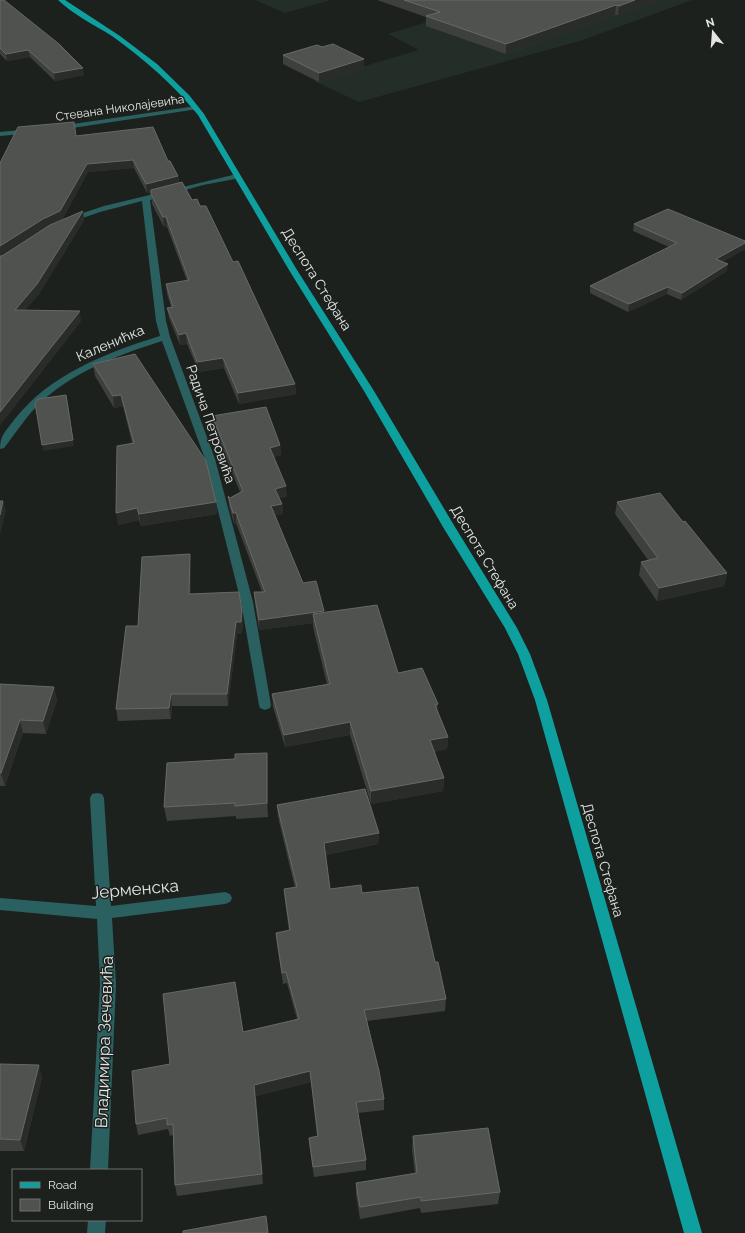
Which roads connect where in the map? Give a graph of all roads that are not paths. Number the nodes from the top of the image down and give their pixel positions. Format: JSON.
{"nodes":[{"id":1,"x":61,"y":0,"type":"edge"},
{"id":2,"x":196,"y":108,"type":"junction"},
{"id":3,"x":50,"y":129,"type":"edge"},
{"id":4,"x":42,"y":130,"type":"edge"},
{"id":5,"x":0,"y":134,"type":"edge"},
{"id":6,"x":237,"y":176,"type":"junction"},
{"id":7,"x":146,"y":198,"type":"junction"},
{"id":8,"x":61,"y":224,"type":"edge"},
{"id":9,"x":164,"y":336,"type":"junction"},
{"id":10,"x":0,"y":446,"type":"edge"},
{"id":11,"x":265,"y":705,"type":"dead end"},
{"id":12,"x":97,"y":798,"type":"dead end"},
{"id":13,"x":225,"y":898,"type":"dead end"},
{"id":14,"x":0,"y":904,"type":"edge"},
{"id":15,"x":105,"y":913,"type":"junction"},
{"id":16,"x":99,"y":1169,"type":"edge"},
{"id":17,"x":97,"y":1221,"type":"edge"},
{"id":18,"x":96,"y":1233,"type":"edge"},
{"id":19,"x":693,"y":1233,"type":"edge"}],
"edges":[{"from":1,"to":2,"type":"main road","name":"Деспота Стефана"},
{"from":2,"to":3,"type":"street","name":"Стевана Николајевића"},
{"from":2,"to":6,"type":"main road","name":"Деспота Стефана"},
{"from":4,"to":5,"type":"street","name":"Стевана Николајевића"},
{"from":6,"to":7,"type":"street"},
{"from":6,"to":19,"type":"main road","name":"Деспота Стефана"},
{"from":7,"to":8,"type":"street"},
{"from":7,"to":9,"type":"street","name":"Радича Петровића"},
{"from":9,"to":10,"type":"street","name":"Каленићка"},
{"from":9,"to":11,"type":"street","name":"Радича Петровића"},
{"from":12,"to":15,"type":"street","name":"Владимира Зечевића"},
{"from":13,"to":15,"type":"street","name":"Јерменска"},
{"from":14,"to":15,"type":"street","name":"Јерменска"},
{"from":15,"to":16,"type":"street","name":"Владимира Зечевића"},
{"from":17,"to":18,"type":"street"}]}
